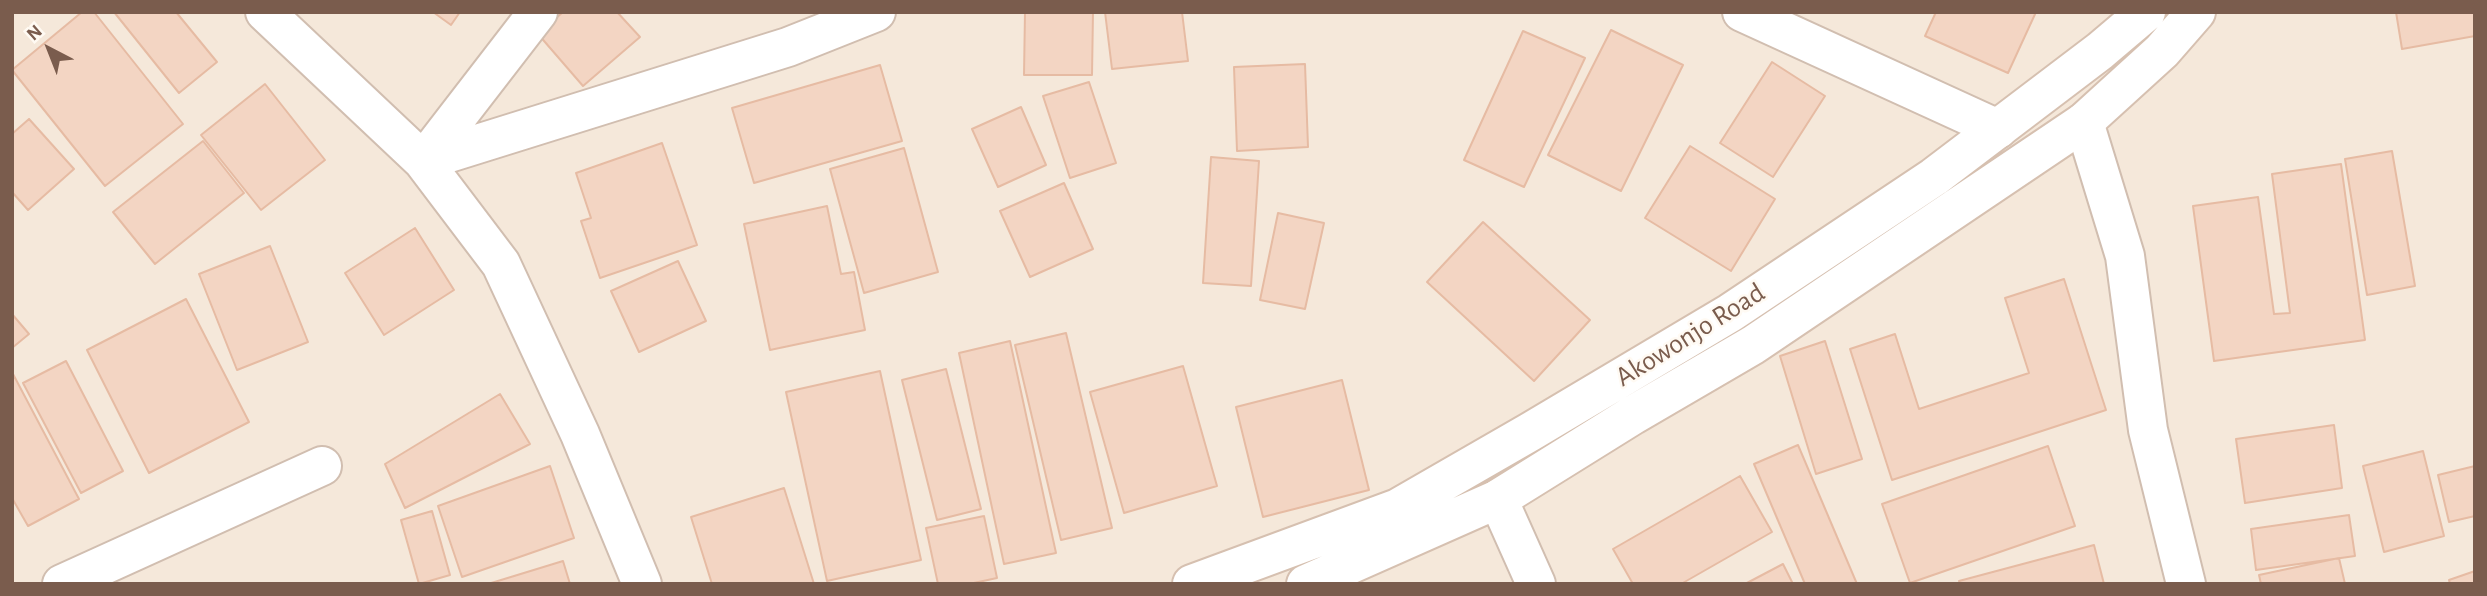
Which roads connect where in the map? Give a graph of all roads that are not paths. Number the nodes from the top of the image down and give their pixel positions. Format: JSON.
{"nodes":[{"id":1,"x":265,"y":12,"type":"edge"},
{"id":2,"x":538,"y":12,"type":"edge"},
{"id":3,"x":876,"y":12,"type":"edge"},
{"id":4,"x":1742,"y":12,"type":"edge"},
{"id":5,"x":2146,"y":12,"type":"edge"},
{"id":6,"x":2196,"y":12,"type":"edge"},
{"id":7,"x":2084,"y":122,"type":"junction"},
{"id":8,"x":1998,"y":129,"type":"junction"},
{"id":9,"x":423,"y":161,"type":"junction"},
{"id":10,"x":322,"y":466,"type":"dead end"},
{"id":11,"x":1498,"y":499,"type":"junction"},
{"id":12,"x":1314,"y":582,"type":"edge"},
{"id":13,"x":62,"y":584,"type":"edge"},
{"id":14,"x":642,"y":584,"type":"edge"},
{"id":15,"x":1192,"y":584,"type":"edge"},
{"id":16,"x":1536,"y":584,"type":"edge"},
{"id":17,"x":2186,"y":584,"type":"edge"}],
"edges":[{"from":1,"to":9,"type":"street"},
{"from":2,"to":9,"type":"street"},
{"from":3,"to":9,"type":"street"},
{"from":4,"to":8,"type":"street"},
{"from":5,"to":8,"type":"street","name":"Akowonjo Road"},
{"from":6,"to":7,"type":"street","name":"Akowonjo Road"},
{"from":7,"to":11,"type":"street","name":"Akowonjo Road"},
{"from":7,"to":17,"type":"street"},
{"from":8,"to":15,"type":"street","name":"Akowonjo Road"},
{"from":9,"to":14,"type":"street"},
{"from":10,"to":13,"type":"street"},
{"from":11,"to":12,"type":"street","name":"Akowonjo Road"},
{"from":11,"to":16,"type":"street"}]}
